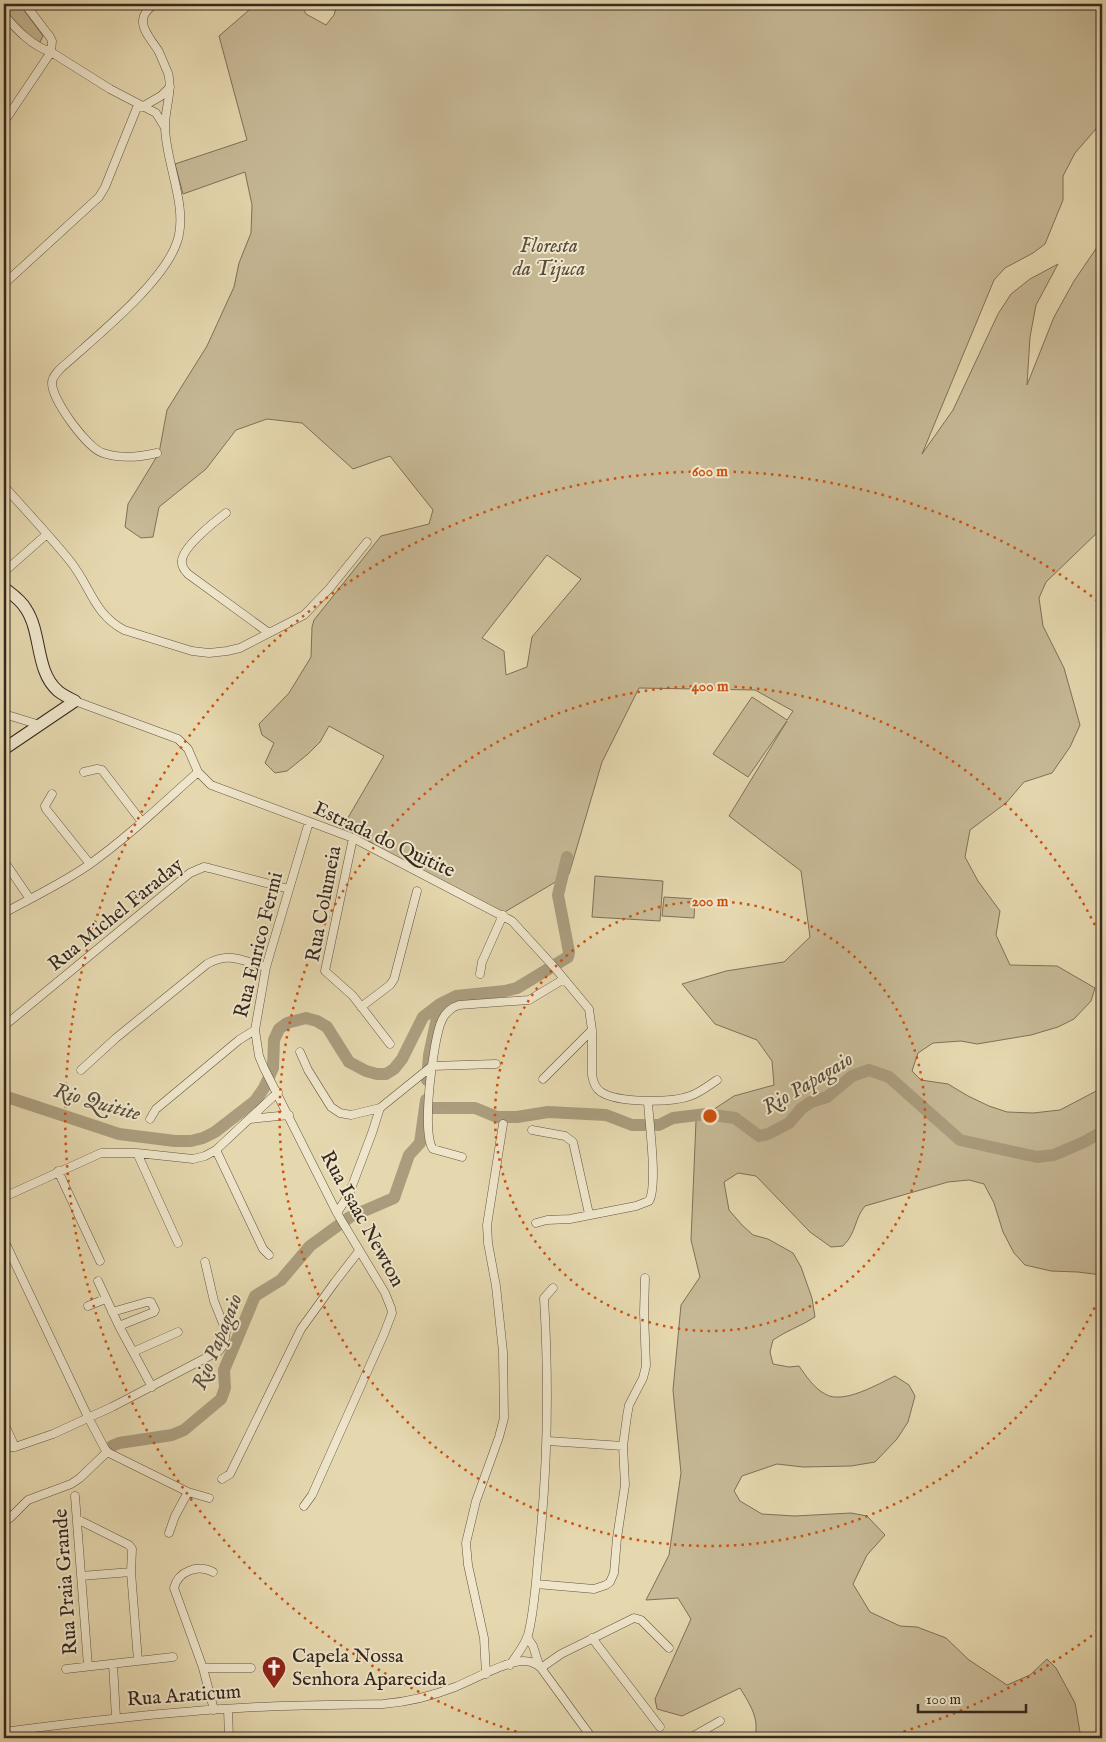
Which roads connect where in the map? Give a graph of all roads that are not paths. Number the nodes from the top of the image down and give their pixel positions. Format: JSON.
{"nodes":[{"id":1,"x":25,"y":4,"type":"edge"},
{"id":2,"x":155,"y":4,"type":"edge"},
{"id":3,"x":4,"y":15,"type":"edge"},
{"id":4,"x":51,"y":52,"type":"junction"},
{"id":5,"x":170,"y":87,"type":"junction"},
{"id":6,"x":140,"y":106,"type":"junction"},
{"id":7,"x":4,"y":122,"type":"edge"},
{"id":8,"x":165,"y":127,"type":"junction"},
{"id":9,"x":4,"y":284,"type":"edge"},
{"id":10,"x":157,"y":453,"type":"dead end"},
{"id":11,"x":4,"y":486,"type":"edge"},
{"id":12,"x":226,"y":513,"type":"dead end"},
{"id":13,"x":47,"y":534,"type":"junction"},
{"id":14,"x":367,"y":542,"type":"dead end"},
{"id":15,"x":4,"y":572,"type":"edge"},
{"id":16,"x":4,"y":588,"type":"edge"},
{"id":17,"x":269,"y":633,"type":"junction"},
{"id":18,"x":75,"y":701,"type":"junction"},
{"id":19,"x":4,"y":714,"type":"edge"},
{"id":20,"x":40,"y":725,"type":"junction"},
{"id":21,"x":4,"y":749,"type":"edge"},
{"id":22,"x":84,"y":772,"type":"dead end"},
{"id":23,"x":198,"y":772,"type":"junction"},
{"id":24,"x":52,"y":794,"type":"dead end"},
{"id":25,"x":142,"y":822,"type":"junction"},
{"id":26,"x":309,"y":822,"type":"junction"},
{"id":27,"x":353,"y":838,"type":"junction"},
{"id":28,"x":4,"y":861,"type":"edge"},
{"id":29,"x":90,"y":864,"type":"junction"},
{"id":30,"x":289,"y":889,"type":"junction"},
{"id":31,"x":417,"y":891,"type":"dead end"},
{"id":32,"x":30,"y":899,"type":"junction"},
{"id":33,"x":4,"y":913,"type":"edge"},
{"id":34,"x":503,"y":915,"type":"junction"},
{"id":35,"x":266,"y":967,"type":"junction"},
{"id":36,"x":480,"y":974,"type":"dead end"},
{"id":37,"x":564,"y":979,"type":"junction"},
{"id":38,"x":361,"y":1007,"type":"junction"},
{"id":39,"x":4,"y":1026,"type":"edge"},
{"id":40,"x":255,"y":1030,"type":"junction"},
{"id":41,"x":592,"y":1030,"type":"junction"},
{"id":42,"x":390,"y":1044,"type":"dead end"},
{"id":43,"x":300,"y":1052,"type":"dead end"},
{"id":44,"x":496,"y":1064,"type":"dead end"},
{"id":45,"x":431,"y":1067,"type":"junction"},
{"id":46,"x":81,"y":1070,"type":"dead end"},
{"id":47,"x":543,"y":1079,"type":"dead end"},
{"id":48,"x":717,"y":1080,"type":"dead end"},
{"id":49,"x":276,"y":1089,"type":"junction"},
{"id":50,"x":648,"y":1102,"type":"junction"},
{"id":51,"x":380,"y":1108,"type":"junction"},
{"id":52,"x":289,"y":1115,"type":"junction"},
{"id":53,"x":150,"y":1118,"type":"dead end"},
{"id":54,"x":250,"y":1119,"type":"junction"},
{"id":55,"x":503,"y":1124,"type":"dead end"},
{"id":56,"x":532,"y":1130,"type":"dead end"},
{"id":57,"x":216,"y":1150,"type":"junction"},
{"id":58,"x":137,"y":1153,"type":"junction"},
{"id":59,"x":462,"y":1157,"type":"dead end"},
{"id":60,"x":58,"y":1171,"type":"junction"},
{"id":61,"x":4,"y":1197,"type":"edge"},
{"id":62,"x":589,"y":1214,"type":"junction"},
{"id":63,"x":338,"y":1215,"type":"junction"},
{"id":64,"x":536,"y":1223,"type":"dead end"},
{"id":65,"x":4,"y":1240,"type":"edge"},
{"id":66,"x":178,"y":1243,"type":"dead end"},
{"id":67,"x":359,"y":1251,"type":"junction"},
{"id":68,"x":269,"y":1255,"type":"dead end"},
{"id":69,"x":100,"y":1261,"type":"dead end"},
{"id":70,"x":205,"y":1262,"type":"dead end"},
{"id":71,"x":645,"y":1278,"type":"dead end"},
{"id":72,"x":98,"y":1281,"type":"dead end"},
{"id":73,"x":553,"y":1288,"type":"dead end"},
{"id":74,"x":106,"y":1299,"type":"junction"},
{"id":75,"x":88,"y":1306,"type":"dead end"},
{"id":76,"x":112,"y":1312,"type":"junction"},
{"id":77,"x":119,"y":1326,"type":"junction"},
{"id":78,"x":178,"y":1332,"type":"dead end"},
{"id":79,"x":133,"y":1352,"type":"junction"},
{"id":80,"x":152,"y":1387,"type":"junction"},
{"id":81,"x":88,"y":1417,"type":"junction"},
{"id":82,"x":4,"y":1423,"type":"edge"},
{"id":83,"x":548,"y":1441,"type":"junction"},
{"id":84,"x":623,"y":1446,"type":"junction"},
{"id":85,"x":15,"y":1447,"type":"junction"},
{"id":86,"x":4,"y":1448,"type":"edge"},
{"id":87,"x":108,"y":1452,"type":"junction"},
{"id":88,"x":222,"y":1479,"type":"dead end"},
{"id":89,"x":188,"y":1492,"type":"junction"},
{"id":90,"x":75,"y":1496,"type":"dead end"},
{"id":91,"x":209,"y":1498,"type":"dead end"},
{"id":92,"x":304,"y":1506,"type":"dead end"},
{"id":93,"x":77,"y":1519,"type":"junction"},
{"id":94,"x":4,"y":1522,"type":"edge"},
{"id":95,"x":169,"y":1533,"type":"dead end"},
{"id":96,"x":131,"y":1572,"type":"junction"},
{"id":97,"x":213,"y":1572,"type":"dead end"},
{"id":98,"x":81,"y":1576,"type":"junction"},
{"id":99,"x":536,"y":1584,"type":"junction"},
{"id":100,"x":527,"y":1637,"type":"junction"},
{"id":101,"x":592,"y":1638,"type":"junction"},
{"id":102,"x":669,"y":1648,"type":"dead end"},
{"id":103,"x":173,"y":1657,"type":"dead end"},
{"id":104,"x":138,"y":1661,"type":"junction"},
{"id":105,"x":113,"y":1664,"type":"junction"},
{"id":106,"x":510,"y":1665,"type":"junction"},
{"id":107,"x":88,"y":1666,"type":"junction"},
{"id":108,"x":540,"y":1667,"type":"junction"},
{"id":109,"x":203,"y":1668,"type":"junction"},
{"id":110,"x":251,"y":1668,"type":"dead end"},
{"id":111,"x":66,"y":1669,"type":"dead end"},
{"id":112,"x":486,"y":1674,"type":"junction"},
{"id":113,"x":228,"y":1709,"type":"junction"},
{"id":114,"x":214,"y":1710,"type":"junction"},
{"id":115,"x":116,"y":1718,"type":"junction"},
{"id":116,"x":720,"y":1721,"type":"dead end"},
{"id":117,"x":660,"y":1727,"type":"dead end"},
{"id":118,"x":4,"y":1732,"type":"edge"},
{"id":119,"x":229,"y":1738,"type":"edge"},
{"id":120,"x":592,"y":1738,"type":"edge"},
{"id":121,"x":690,"y":1738,"type":"edge"}],
"edges":[{"from":1,"to":4,"type":"street"},
{"from":2,"to":5,"type":"street"},
{"from":3,"to":4,"type":"street"},
{"from":4,"to":6,"type":"street"},
{"from":4,"to":7,"type":"street"},
{"from":5,"to":6,"type":"street"},
{"from":5,"to":8,"type":"street"},
{"from":6,"to":8,"type":"street"},
{"from":6,"to":9,"type":"street"},
{"from":8,"to":10,"type":"street"},
{"from":11,"to":13,"type":"street"},
{"from":12,"to":17,"type":"street"},
{"from":13,"to":15,"type":"street"},
{"from":13,"to":17,"type":"street"},
{"from":14,"to":17,"type":"street"},
{"from":16,"to":18,"type":"street"},
{"from":18,"to":20,"type":"street"},
{"from":18,"to":23,"type":"street","name":"Estrada do Quitite"},
{"from":19,"to":20,"type":"street"},
{"from":20,"to":21,"type":"street"},
{"from":22,"to":25,"type":"street"},
{"from":23,"to":25,"type":"street"},
{"from":23,"to":26,"type":"street","name":"Estrada do Quitite"},
{"from":24,"to":29,"type":"street"},
{"from":25,"to":29,"type":"street"},
{"from":26,"to":27,"type":"street","name":"Estrada do Quitite"},
{"from":26,"to":30,"type":"street","name":"Rua Enrico Fermi"},
{"from":27,"to":34,"type":"street","name":"Estrada do Quitite"},
{"from":27,"to":38,"type":"street","name":"Rua Columeia"},
{"from":28,"to":32,"type":"street"},
{"from":29,"to":32,"type":"street"},
{"from":30,"to":35,"type":"street","name":"Rua Enrico Fermi"},
{"from":30,"to":39,"type":"street","name":"Rua Michel Faraday"},
{"from":31,"to":38,"type":"street"},
{"from":32,"to":33,"type":"street"},
{"from":34,"to":36,"type":"street"},
{"from":34,"to":37,"type":"street","name":"Estrada do Quitite"},
{"from":35,"to":40,"type":"street","name":"Rua Enrico Fermi"},
{"from":35,"to":46,"type":"street"},
{"from":37,"to":41,"type":"street","name":"Estrada do Quitite"},
{"from":37,"to":45,"type":"street"},
{"from":38,"to":42,"type":"street"},
{"from":40,"to":49,"type":"street","name":"Rua Isaac Newton"},
{"from":40,"to":53,"type":"street","name":"Rua Enrico Fermi"},
{"from":41,"to":47,"type":"street"},
{"from":41,"to":50,"type":"street","name":"Estrada do Quitite"},
{"from":43,"to":51,"type":"street"},
{"from":44,"to":45,"type":"street"},
{"from":45,"to":51,"type":"street"},
{"from":45,"to":59,"type":"street"},
{"from":48,"to":50,"type":"street","name":"Estrada do Quitite"},
{"from":49,"to":52,"type":"street","name":"Rua Isaac Newton"},
{"from":49,"to":54,"type":"street"},
{"from":50,"to":62,"type":"street"},
{"from":51,"to":63,"type":"street"},
{"from":52,"to":54,"type":"street"},
{"from":52,"to":63,"type":"street","name":"Rua Isaac Newton"},
{"from":54,"to":57,"type":"street"},
{"from":55,"to":112,"type":"street"},
{"from":56,"to":62,"type":"street"},
{"from":57,"to":58,"type":"street"},
{"from":57,"to":68,"type":"street"},
{"from":58,"to":60,"type":"street"},
{"from":58,"to":66,"type":"street"},
{"from":60,"to":61,"type":"street"},
{"from":60,"to":69,"type":"street"},
{"from":62,"to":64,"type":"street"},
{"from":63,"to":67,"type":"street","name":"Rua Isaac Newton"},
{"from":65,"to":81,"type":"street"},
{"from":67,"to":88,"type":"street"},
{"from":67,"to":92,"type":"street","name":"Rua Isaac Newton"},
{"from":70,"to":80,"type":"street"},
{"from":71,"to":84,"type":"street"},
{"from":72,"to":74,"type":"street"},
{"from":73,"to":83,"type":"street"},
{"from":74,"to":75,"type":"street"},
{"from":74,"to":76,"type":"street"},
{"from":76,"to":77,"type":"street"},
{"from":76,"to":77,"type":"street"},
{"from":77,"to":79,"type":"street"},
{"from":78,"to":79,"type":"street"},
{"from":79,"to":80,"type":"street"},
{"from":80,"to":81,"type":"street"},
{"from":81,"to":85,"type":"street"},
{"from":81,"to":87,"type":"street"},
{"from":82,"to":85,"type":"street"},
{"from":83,"to":84,"type":"street"},
{"from":83,"to":99,"type":"street"},
{"from":84,"to":99,"type":"street"},
{"from":85,"to":86,"type":"street"},
{"from":87,"to":89,"type":"street"},
{"from":87,"to":94,"type":"street"},
{"from":89,"to":91,"type":"street"},
{"from":89,"to":95,"type":"street"},
{"from":90,"to":93,"type":"street","name":"Rua Praia Grande"},
{"from":93,"to":96,"type":"street"},
{"from":93,"to":98,"type":"street","name":"Rua Praia Grande"},
{"from":96,"to":98,"type":"street"},
{"from":96,"to":104,"type":"street"},
{"from":97,"to":109,"type":"street"},
{"from":98,"to":107,"type":"street","name":"Rua Praia Grande"},
{"from":99,"to":100,"type":"street"},
{"from":100,"to":106,"type":"street"},
{"from":100,"to":108,"type":"street"},
{"from":101,"to":102,"type":"street"},
{"from":101,"to":108,"type":"street"},
{"from":101,"to":117,"type":"street"},
{"from":103,"to":104,"type":"street"},
{"from":104,"to":105,"type":"street"},
{"from":105,"to":107,"type":"street"},
{"from":105,"to":115,"type":"street"},
{"from":106,"to":108,"type":"street","name":"Rua Araticum"},
{"from":106,"to":112,"type":"street","name":"Rua Araticum"},
{"from":107,"to":111,"type":"street"},
{"from":108,"to":120,"type":"street"},
{"from":109,"to":110,"type":"street"},
{"from":109,"to":114,"type":"street"},
{"from":112,"to":113,"type":"street","name":"Rua Araticum"},
{"from":113,"to":114,"type":"street","name":"Rua Araticum"},
{"from":113,"to":119,"type":"street"},
{"from":114,"to":115,"type":"street","name":"Rua Araticum"},
{"from":115,"to":118,"type":"street","name":"Rua Araticum"},
{"from":116,"to":121,"type":"street"}]}
